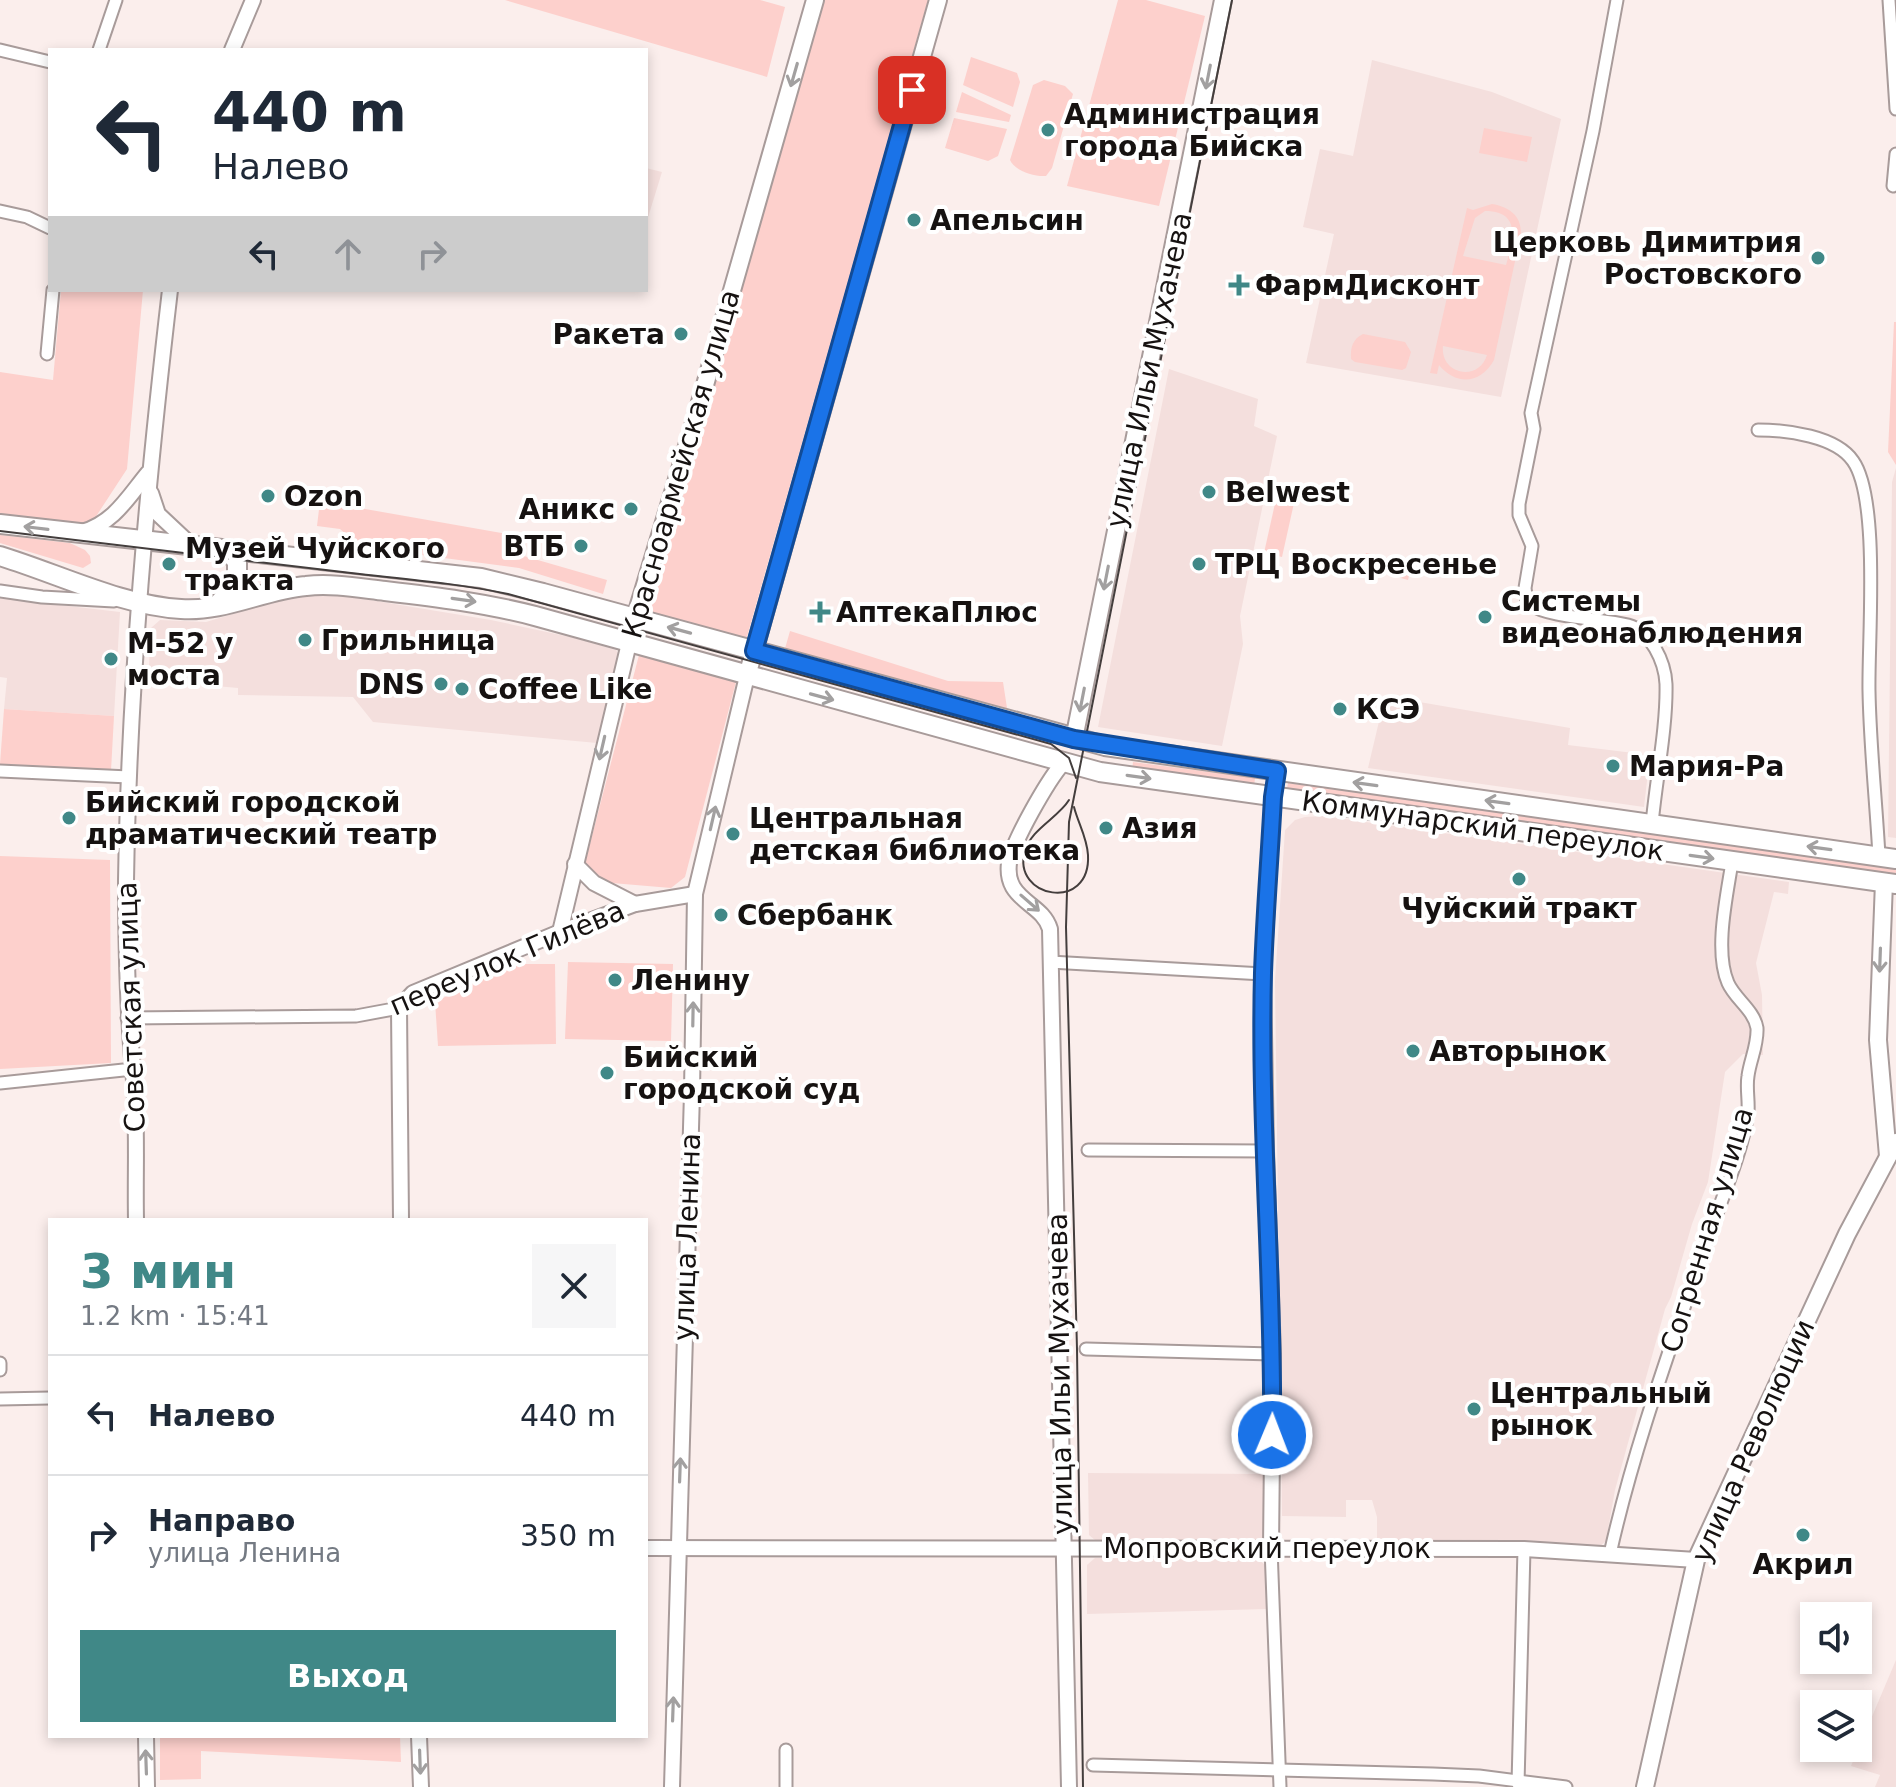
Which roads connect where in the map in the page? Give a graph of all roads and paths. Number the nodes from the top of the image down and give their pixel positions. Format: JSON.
{"nodes":[{"id":1,"x":116,"y":0,"type":"edge"},
{"id":2,"x":253,"y":0,"type":"edge"},
{"id":3,"x":815,"y":0,"type":"edge"},
{"id":4,"x":938,"y":0,"type":"edge"},
{"id":5,"x":1223,"y":0,"type":"edge"},
{"id":6,"x":1617,"y":0,"type":"edge"},
{"id":7,"x":1889,"y":0,"type":"edge"},
{"id":8,"x":100,"y":48,"type":"edge"},
{"id":9,"x":233,"y":48,"type":"edge"},
{"id":10,"x":0,"y":50,"type":"edge"},
{"id":11,"x":48,"y":62,"type":"edge"},
{"id":12,"x":1896,"y":109,"type":"edge"},
{"id":13,"x":1896,"y":154,"type":"edge"},
{"id":14,"x":1893,"y":186,"type":"dead end"},
{"id":15,"x":0,"y":211,"type":"edge"},
{"id":16,"x":48,"y":227,"type":"edge"},
{"id":17,"x":53,"y":292,"type":"edge"},
{"id":18,"x":170,"y":292,"type":"edge"},
{"id":19,"x":47,"y":354,"type":"dead end"},
{"id":20,"x":1758,"y":430,"type":"dead end"},
{"id":21,"x":149,"y":473,"type":"junction"},
{"id":22,"x":0,"y":524,"type":"edge"},
{"id":23,"x":79,"y":533,"type":"junction"},
{"id":24,"x":144,"y":539,"type":"junction"},
{"id":25,"x":190,"y":544,"type":"junction"},
{"id":26,"x":227,"y":549,"type":"junction"},
{"id":27,"x":0,"y":556,"type":"edge"},
{"id":28,"x":0,"y":591,"type":"edge"},
{"id":29,"x":139,"y":602,"type":"junction"},
{"id":30,"x":215,"y":607,"type":"junction"},
{"id":31,"x":635,"y":618,"type":"junction"},
{"id":32,"x":629,"y":642,"type":"junction"},
{"id":33,"x":754,"y":651,"type":"junction"},
{"id":34,"x":747,"y":676,"type":"junction"},
{"id":35,"x":1074,"y":739,"type":"junction"},
{"id":36,"x":1063,"y":763,"type":"junction"},
{"id":37,"x":0,"y":771,"type":"edge"},
{"id":38,"x":1277,"y":771,"type":"junction"},
{"id":39,"x":129,"y":777,"type":"junction"},
{"id":40,"x":1273,"y":797,"type":"junction"},
{"id":41,"x":1652,"y":824,"type":"junction"},
{"id":42,"x":1887,"y":858,"type":"edge"},
{"id":43,"x":1732,"y":862,"type":"junction"},
{"id":44,"x":575,"y":864,"type":"junction"},
{"id":45,"x":1890,"y":883,"type":"edge"},
{"id":46,"x":695,"y":894,"type":"junction"},
{"id":47,"x":635,"y":904,"type":"junction"},
{"id":48,"x":560,"y":932,"type":"junction"},
{"id":49,"x":1050,"y":962,"type":"junction"},
{"id":50,"x":1263,"y":974,"type":"junction"},
{"id":51,"x":399,"y":1008,"type":"junction"},
{"id":52,"x":127,"y":1018,"type":"junction"},
{"id":53,"x":133,"y":1069,"type":"junction"},
{"id":54,"x":0,"y":1083,"type":"edge"},
{"id":55,"x":1892,"y":1149,"type":"edge"},
{"id":56,"x":1088,"y":1150,"type":"dead end"},
{"id":57,"x":1266,"y":1151,"type":"junction"},
{"id":58,"x":136,"y":1218,"type":"edge"},
{"id":59,"x":401,"y":1218,"type":"edge"},
{"id":60,"x":1086,"y":1349,"type":"dead end"},
{"id":61,"x":1273,"y":1354,"type":"junction"},
{"id":62,"x":0,"y":1363,"type":"edge"},
{"id":63,"x":0,"y":1370,"type":"edge"},
{"id":64,"x":48,"y":1398,"type":"edge"},
{"id":65,"x":0,"y":1399,"type":"edge"},
{"id":66,"x":648,"y":1548,"type":"edge"},
{"id":67,"x":678,"y":1548,"type":"junction"},
{"id":68,"x":1065,"y":1548,"type":"junction"},
{"id":69,"x":1271,"y":1548,"type":"junction"},
{"id":70,"x":1524,"y":1549,"type":"junction"},
{"id":71,"x":1610,"y":1554,"type":"junction"},
{"id":72,"x":1696,"y":1560,"type":"junction"},
{"id":73,"x":146,"y":1738,"type":"edge"},
{"id":74,"x":419,"y":1738,"type":"edge"},
{"id":75,"x":786,"y":1750,"type":"dead end"},
{"id":76,"x":1093,"y":1765,"type":"dead end"},
{"id":77,"x":1279,"y":1768,"type":"junction"},
{"id":78,"x":1518,"y":1784,"type":"edge"},
{"id":79,"x":147,"y":1787,"type":"edge"},
{"id":80,"x":421,"y":1787,"type":"edge"},
{"id":81,"x":672,"y":1787,"type":"edge"},
{"id":82,"x":786,"y":1787,"type":"edge"},
{"id":83,"x":1069,"y":1787,"type":"edge"},
{"id":84,"x":1280,"y":1787,"type":"edge"},
{"id":85,"x":1566,"y":1787,"type":"edge"},
{"id":86,"x":1645,"y":1787,"type":"edge"}],
"edges":[{"from":1,"to":8,"type":"street"},
{"from":2,"to":9,"type":"street"},
{"from":3,"to":31,"type":"main road","name":"Красноармейская улица","one_way":true},
{"from":4,"to":33,"type":"main road","name":"улица Ленина"},
{"from":5,"to":35,"type":"main road","name":"улица Ильи Мухачева","one_way":true},
{"from":6,"to":41,"type":"street"},
{"from":7,"to":12,"type":"street"},
{"from":10,"to":11,"type":"street"},
{"from":13,"to":14,"type":"street"},
{"from":15,"to":16,"type":"street"},
{"from":17,"to":19,"type":"street"},
{"from":18,"to":21,"type":"street"},
{"from":20,"to":42,"type":"street"},
{"from":21,"to":23,"type":"street"},
{"from":21,"to":24,"type":"street","name":"Советская улица"},
{"from":21,"to":25,"type":"street"},
{"from":23,"to":22,"type":"main road","name":"Коммунарский переулок","one_way":true},
{"from":23,"to":24,"type":"main road","name":"Коммунарский переулок"},
{"from":24,"to":25,"type":"main road","name":"Коммунарский переулок"},
{"from":24,"to":29,"type":"street","name":"Советская улица"},
{"from":25,"to":26,"type":"main road","name":"Коммунарский переулок"},
{"from":26,"to":30,"type":"main road"},
{"from":26,"to":31,"type":"main road","name":"Коммунарский переулок"},
{"from":27,"to":29,"type":"main road","name":"Коммунарский переулок"},
{"from":28,"to":29,"type":"street"},
{"from":29,"to":30,"type":"main road","name":"Коммунарский переулок"},
{"from":29,"to":39,"type":"street","name":"Советская улица"},
{"from":30,"to":32,"type":"main road","name":"Коммунарский переулок","one_way":true},
{"from":31,"to":32,"type":"street","name":"Красноармейская улица"},
{"from":33,"to":31,"type":"main road","name":"Коммунарский переулок","one_way":true},
{"from":32,"to":34,"type":"main road","name":"Коммунарский переулок"},
{"from":32,"to":44,"type":"street","name":"Красноармейская улица","one_way":true},
{"from":33,"to":34,"type":"main road","name":"улица Ленина"},
{"from":33,"to":35,"type":"main road","name":"Коммунарский переулок"},
{"from":34,"to":36,"type":"main road","name":"Коммунарский переулок","one_way":true},
{"from":46,"to":34,"type":"street","name":"улица Ленина","one_way":true},
{"from":35,"to":38,"type":"main road","name":"Коммунарский переулок"},
{"from":36,"to":40,"type":"main road","name":"Коммунарский переулок","one_way":true},
{"from":36,"to":49,"type":"street","name":"улица Ильи Мухачева","one_way":true},
{"from":37,"to":39,"type":"street"},
{"from":38,"to":40,"type":"street"},
{"from":41,"to":38,"type":"main road","name":"Коммунарский переулок","one_way":true},
{"from":39,"to":52,"type":"street","name":"Советская улица"},
{"from":40,"to":43,"type":"main road","name":"Коммунарский переулок","one_way":true},
{"from":40,"to":50,"type":"street"},
{"from":42,"to":41,"type":"main road","name":"Коммунарский переулок","one_way":true},
{"from":43,"to":45,"type":"main road","name":"Коммунарский переулок"},
{"from":43,"to":71,"type":"street","name":"Согренная улица"},
{"from":44,"to":47,"type":"street"},
{"from":44,"to":48,"type":"street","name":"Красноармейская улица"},
{"from":45,"to":55,"type":"main road","name":"улица Революции","one_way":true},
{"from":46,"to":47,"type":"street","name":"переулок Гилёва"},
{"from":67,"to":46,"type":"street","name":"улица Ленина","one_way":true},
{"from":47,"to":48,"type":"street","name":"переулок Гилёва"},
{"from":48,"to":51,"type":"street","name":"переулок Гилёва"},
{"from":49,"to":50,"type":"street"},
{"from":49,"to":68,"type":"street","name":"улица Ильи Мухачева"},
{"from":50,"to":57,"type":"street"},
{"from":51,"to":52,"type":"street","name":"переулок Гилёва"},
{"from":51,"to":59,"type":"street"},
{"from":52,"to":53,"type":"street","name":"Советская улица"},
{"from":53,"to":54,"type":"street"},
{"from":53,"to":58,"type":"street","name":"Советская улица"},
{"from":55,"to":72,"type":"main road","name":"улица Революции"},
{"from":56,"to":57,"type":"street"},
{"from":57,"to":61,"type":"street"},
{"from":60,"to":61,"type":"street"},
{"from":61,"to":69,"type":"street"},
{"from":62,"to":63,"type":"street"},
{"from":64,"to":65,"type":"street"},
{"from":66,"to":67,"type":"street","name":"Мопровский переулок"},
{"from":67,"to":68,"type":"street","name":"Мопровский переулок"},
{"from":81,"to":67,"type":"street","name":"улица Ленина","one_way":true},
{"from":68,"to":69,"type":"street","name":"Мопровский переулок"},
{"from":68,"to":83,"type":"street","name":"улица Ильи Мухачева"},
{"from":69,"to":70,"type":"street","name":"Мопровский переулок"},
{"from":69,"to":77,"type":"street"},
{"from":70,"to":71,"type":"street","name":"Мопровский переулок"},
{"from":70,"to":78,"type":"street"},
{"from":71,"to":72,"type":"street","name":"Мопровский переулок"},
{"from":72,"to":86,"type":"main road","name":"улица Революции"},
{"from":79,"to":73,"type":"street","one_way":true},
{"from":74,"to":80,"type":"street","one_way":true},
{"from":75,"to":82,"type":"street"},
{"from":76,"to":77,"type":"street"},
{"from":77,"to":78,"type":"street"},
{"from":77,"to":84,"type":"street"},
{"from":78,"to":85,"type":"street"}]}
